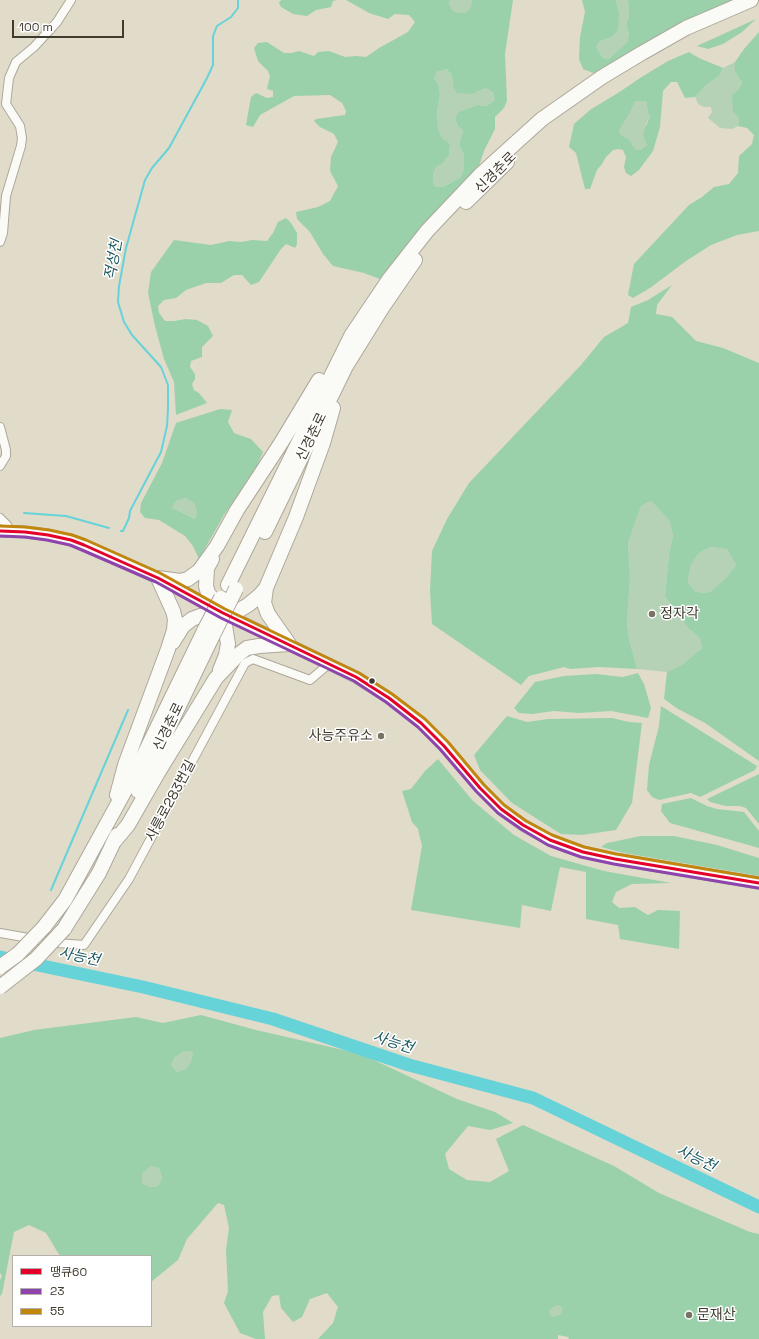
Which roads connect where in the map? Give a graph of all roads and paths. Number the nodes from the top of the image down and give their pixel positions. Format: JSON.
{"nodes":[{"id":1,"x":71,"y":0,"type":"edge"},
{"id":2,"x":751,"y":0,"type":"edge"},
{"id":3,"x":759,"y":7,"type":"edge"},
{"id":4,"x":0,"y":242,"type":"edge"},
{"id":5,"x":351,"y":336,"type":"junction"},
{"id":6,"x":346,"y":366,"type":"junction"},
{"id":7,"x":0,"y":428,"type":"edge"},
{"id":8,"x":0,"y":466,"type":"edge"},
{"id":9,"x":0,"y":518,"type":"edge"},
{"id":10,"x":5,"y":531,"type":"edge"},
{"id":11,"x":217,"y":546,"type":"junction"},
{"id":12,"x":158,"y":578,"type":"junction"},
{"id":13,"x":232,"y":587,"type":"junction"},
{"id":14,"x":266,"y":588,"type":"junction"},
{"id":15,"x":223,"y":613,"type":"junction"},
{"id":16,"x":209,"y":633,"type":"junction"},
{"id":17,"x":289,"y":644,"type":"junction"},
{"id":18,"x":168,"y":649,"type":"junction"},
{"id":19,"x":330,"y":663,"type":"junction"},
{"id":20,"x":216,"y":678,"type":"junction"},
{"id":21,"x":112,"y":814,"type":"junction"},
{"id":22,"x":113,"y":843,"type":"junction"},
{"id":23,"x":759,"y":883,"type":"edge"},
{"id":24,"x":0,"y":933,"type":"edge"},
{"id":25,"x":0,"y":967,"type":"edge"},
{"id":26,"x":0,"y":987,"type":"edge"}],
"edges":[{"from":1,"to":4,"type":"street"},
{"from":2,"to":5,"type":"highway","name":"신경춘로"},
{"from":3,"to":6,"type":"highway","name":"신경춘로"},
{"from":5,"to":11,"type":"highway"},
{"from":5,"to":13,"type":"highway","name":"신경춘로"},
{"from":6,"to":13,"type":"highway","name":"신경춘로"},
{"from":6,"to":14,"type":"highway"},
{"from":7,"to":8,"type":"street"},
{"from":9,"to":10,"type":"street"},
{"from":10,"to":12,"type":"street"},
{"from":11,"to":12,"type":"highway"},
{"from":11,"to":15,"type":"highway"},
{"from":12,"to":15,"type":"street"},
{"from":12,"to":18,"type":"highway"},
{"from":13,"to":16,"type":"highway","name":"신경춘로","bridge":true},
{"from":14,"to":15,"type":"highway"},
{"from":14,"to":17,"type":"highway"},
{"from":15,"to":17,"type":"street"},
{"from":15,"to":18,"type":"highway"},
{"from":15,"to":20,"type":"highway"},
{"from":16,"to":21,"type":"highway","name":"신경춘로"},
{"from":16,"to":22,"type":"highway","name":"신경춘로"},
{"from":17,"to":19,"type":"street"},
{"from":17,"to":20,"type":"highway"},
{"from":18,"to":21,"type":"highway"},
{"from":19,"to":23,"type":"street"},
{"from":19,"to":24,"type":"street","name":"사릉로283번길"},
{"from":20,"to":22,"type":"highway"},
{"from":21,"to":25,"type":"highway","name":"신경춘로","bridge":true},
{"from":22,"to":26,"type":"highway","name":"신경춘로","bridge":true}]}
